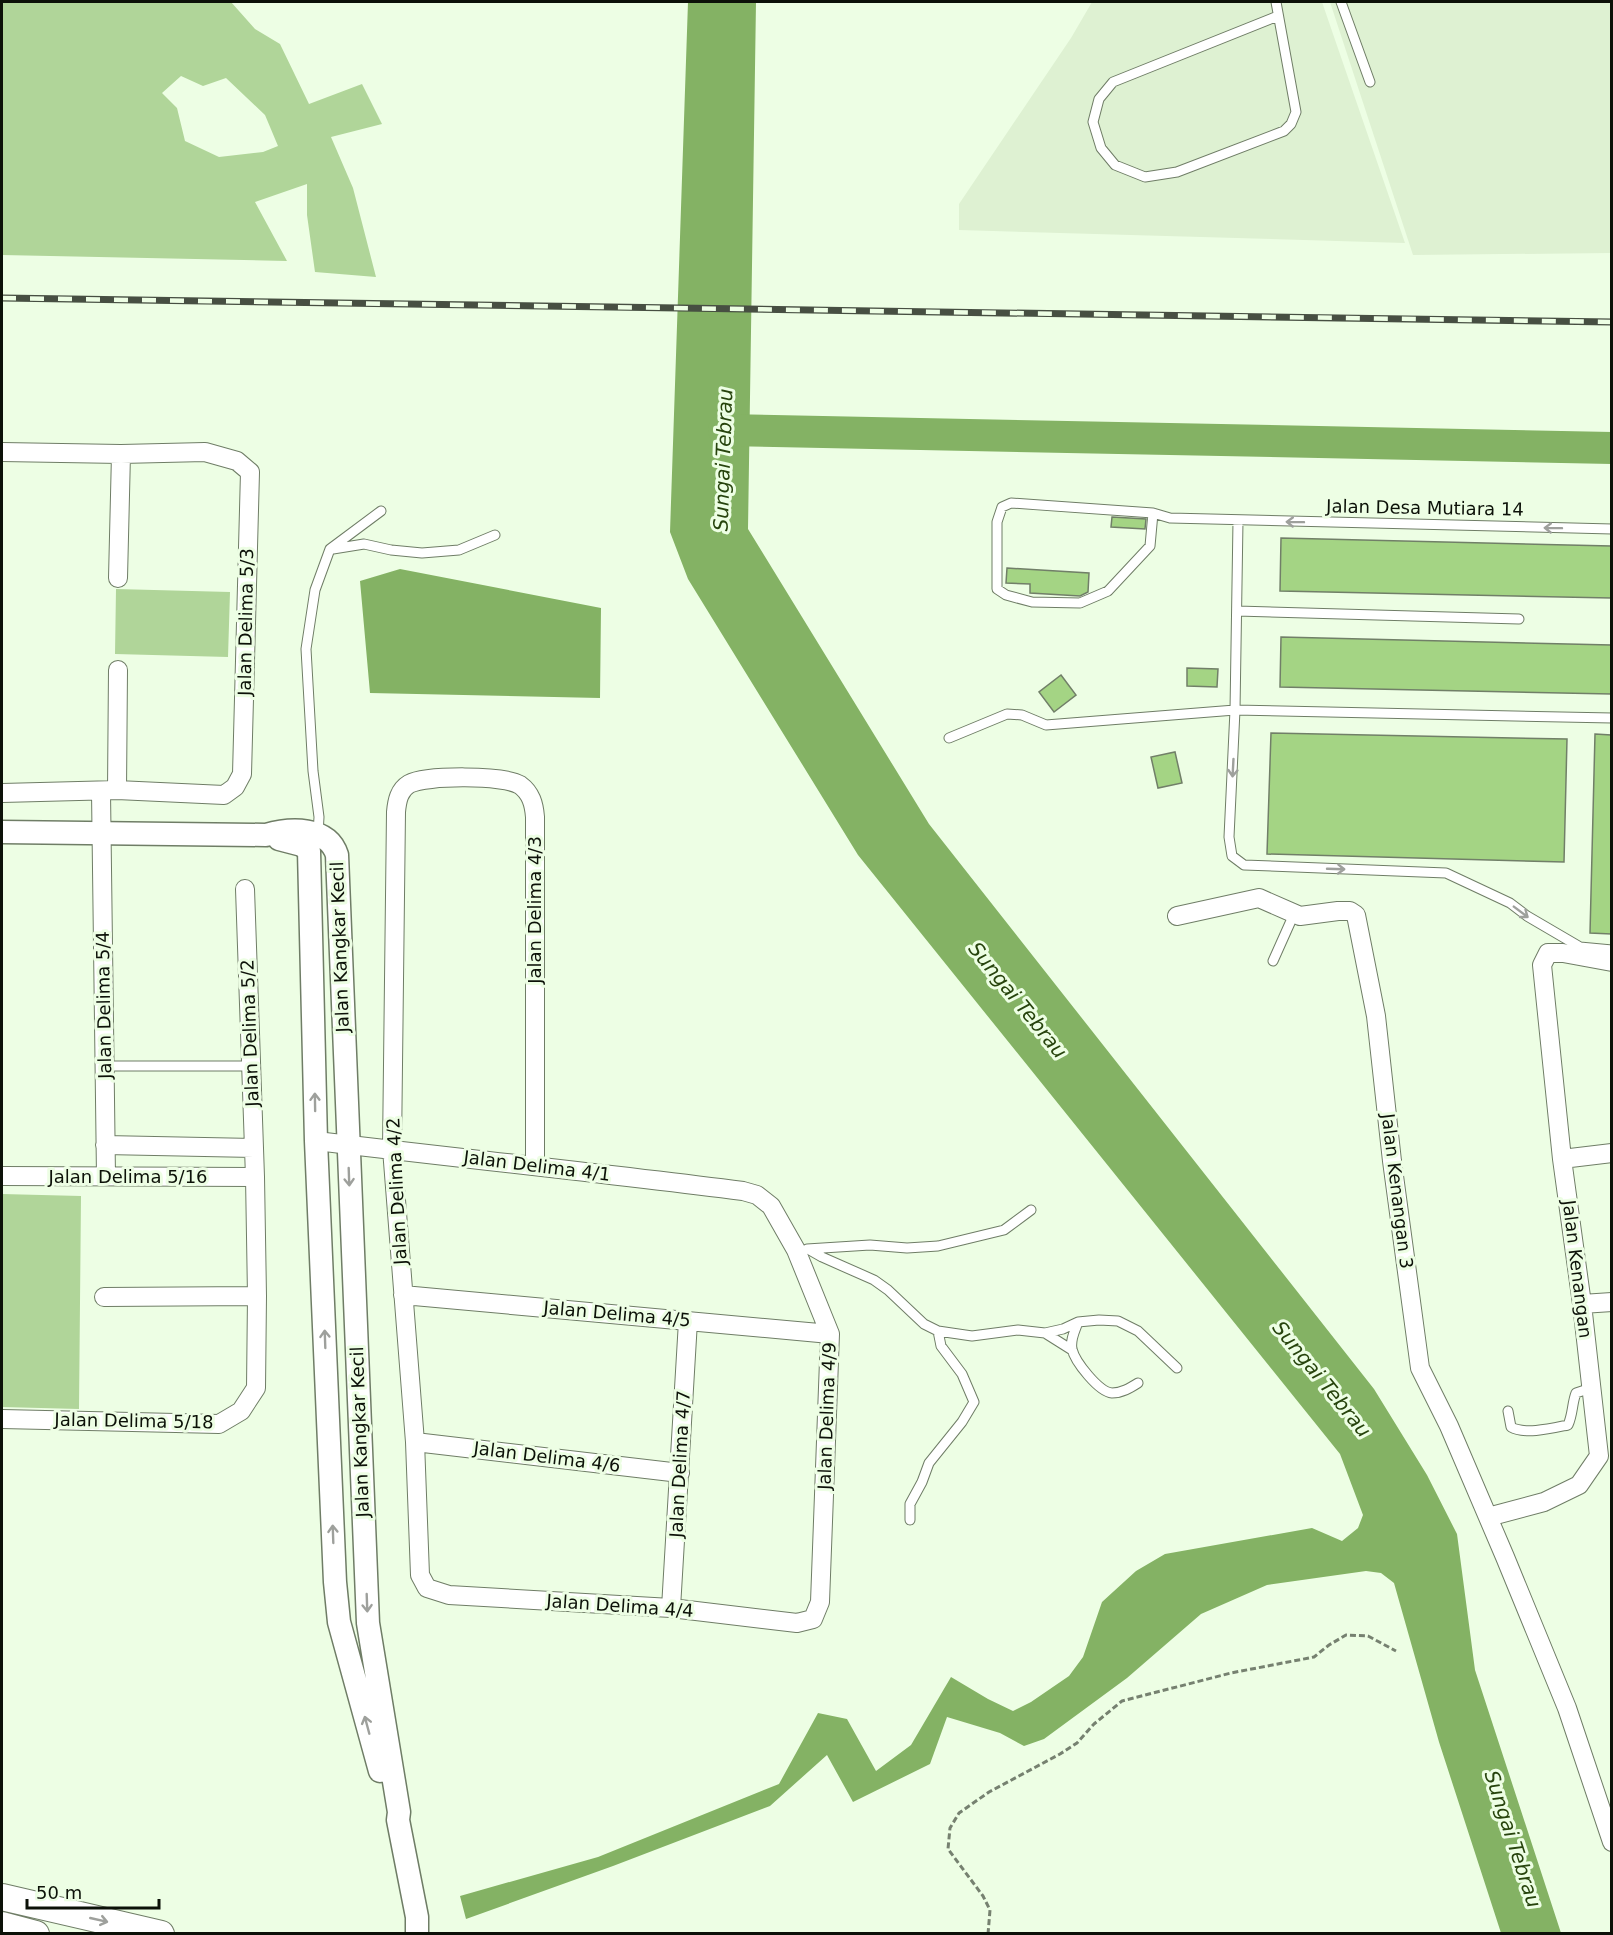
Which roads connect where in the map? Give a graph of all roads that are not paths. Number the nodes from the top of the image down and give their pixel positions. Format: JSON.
{"nodes":[{"id":1,"x":1276,"y":2,"type":"edge"},
{"id":2,"x":1341,"y":2,"type":"edge"},
{"id":3,"x":1278,"y":16,"type":"junction"},
{"id":4,"x":1370,"y":82,"type":"dead end"},
{"id":5,"x":2,"y":452,"type":"edge"},
{"id":6,"x":122,"y":454,"type":"junction"},
{"id":7,"x":381,"y":512,"type":"dead end"},
{"id":8,"x":1153,"y":513,"type":"junction"},
{"id":9,"x":1238,"y":520,"type":"junction"},
{"id":10,"x":1611,"y":529,"type":"edge"},
{"id":11,"x":495,"y":535,"type":"dead end"},
{"id":12,"x":330,"y":549,"type":"junction"},
{"id":13,"x":118,"y":578,"type":"dead end"},
{"id":14,"x":1237,"y":611,"type":"junction"},
{"id":15,"x":1519,"y":619,"type":"dead end"},
{"id":16,"x":118,"y":670,"type":"dead end"},
{"id":17,"x":1235,"y":710,"type":"junction"},
{"id":18,"x":1611,"y":718,"type":"edge"},
{"id":19,"x":949,"y":738,"type":"dead end"},
{"id":20,"x":109,"y":791,"type":"junction"},
{"id":21,"x":400,"y":792,"type":"joint"},
{"id":22,"x":2,"y":793,"type":"edge"},
{"id":23,"x":2,"y":832,"type":"edge"},
{"id":24,"x":102,"y":833,"type":"junction"},
{"id":25,"x":318,"y":834,"type":"junction"},
{"id":26,"x":266,"y":835,"type":"junction"},
{"id":27,"x":245,"y":888,"type":"dead end"},
{"id":28,"x":1294,"y":914,"type":"junction"},
{"id":29,"x":1177,"y":916,"type":"dead end"},
{"id":30,"x":1611,"y":950,"type":"edge"},
{"id":31,"x":1273,"y":961,"type":"dead end"},
{"id":32,"x":1611,"y":962,"type":"edge"},
{"id":33,"x":104,"y":1066,"type":"junction"},
{"id":34,"x":251,"y":1066,"type":"junction"},
{"id":35,"x":316,"y":1141,"type":"junction"},
{"id":36,"x":105,"y":1145,"type":"junction"},
{"id":37,"x":348,"y":1145,"type":"junction"},
{"id":38,"x":254,"y":1148,"type":"junction"},
{"id":39,"x":392,"y":1149,"type":"junction"},
{"id":40,"x":1611,"y":1153,"type":"edge"},
{"id":41,"x":1562,"y":1159,"type":"junction"},
{"id":42,"x":535,"y":1166,"type":"junction"},
{"id":43,"x":2,"y":1176,"type":"edge"},
{"id":44,"x":106,"y":1176,"type":"junction"},
{"id":45,"x":255,"y":1177,"type":"junction"},
{"id":46,"x":757,"y":1195,"type":"joint"},
{"id":47,"x":1031,"y":1210,"type":"dead end"},
{"id":48,"x":802,"y":1249,"type":"junction"},
{"id":49,"x":403,"y":1295,"type":"junction"},
{"id":50,"x":257,"y":1296,"type":"junction"},
{"id":51,"x":104,"y":1297,"type":"dead end"},
{"id":52,"x":1611,"y":1302,"type":"edge"},
{"id":53,"x":1582,"y":1304,"type":"junction"},
{"id":54,"x":688,"y":1321,"type":"junction"},
{"id":55,"x":1078,"y":1322,"type":"junction"},
{"id":56,"x":938,"y":1330,"type":"junction"},
{"id":57,"x":1046,"y":1333,"type":"junction"},
{"id":58,"x":830,"y":1334,"type":"junction"},
{"id":59,"x":1072,"y":1350,"type":"junction"},
{"id":60,"x":1177,"y":1368,"type":"dead end"},
{"id":61,"x":1138,"y":1383,"type":"dead end"},
{"id":62,"x":1591,"y":1388,"type":"junction"},
{"id":63,"x":1508,"y":1411,"type":"dead end"},
{"id":64,"x":2,"y":1419,"type":"edge"},
{"id":65,"x":415,"y":1442,"type":"junction"},
{"id":66,"x":680,"y":1473,"type":"junction"},
{"id":67,"x":1488,"y":1517,"type":"junction"},
{"id":68,"x":910,"y":1520,"type":"dead end"},
{"id":69,"x":427,"y":1588,"type":"joint"},
{"id":70,"x":671,"y":1608,"type":"junction"},
{"id":71,"x":813,"y":1619,"type":"joint"},
{"id":72,"x":398,"y":1820,"type":"junction"},
{"id":73,"x":1611,"y":1842,"type":"edge"},
{"id":74,"x":2,"y":1897,"type":"edge"},
{"id":75,"x":2,"y":1925,"type":"edge"},
{"id":76,"x":36,"y":1934,"type":"edge"},
{"id":77,"x":161,"y":1934,"type":"edge"},
{"id":78,"x":417,"y":1934,"type":"edge"}],
"edges":[{"from":1,"to":3,"type":"lane"},
{"from":2,"to":4,"type":"lane"},
{"from":3,"to":3,"type":"lane"},
{"from":5,"to":6,"type":"street","name":"Jalan Delima 5/3"},
{"from":6,"to":13,"type":"street"},
{"from":6,"to":20,"type":"street","name":"Jalan Delima 5/3"},
{"from":7,"to":12,"type":"lane"},
{"from":8,"to":8,"type":"lane","name":"Jalan Desa Mutiara 14"},
{"from":8,"to":9,"type":"lane","name":"Jalan Desa Mutiara 14"},
{"from":10,"to":9,"type":"lane","name":"Jalan Desa Mutiara 14","one_way":true},
{"from":9,"to":14,"type":"lane"},
{"from":11,"to":12,"type":"lane"},
{"from":12,"to":25,"type":"lane"},
{"from":14,"to":15,"type":"lane"},
{"from":14,"to":17,"type":"lane"},
{"from":16,"to":20,"type":"street","name":"Jalan Delima 5/4"},
{"from":17,"to":18,"type":"lane"},
{"from":17,"to":19,"type":"lane"},
{"from":17,"to":30,"type":"lane","one_way":true},
{"from":20,"to":22,"type":"street","name":"Jalan Delima 5/3"},
{"from":20,"to":24,"type":"street","name":"Jalan Delima 5/4"},
{"from":21,"to":39,"type":"street","name":"Jalan Delima 4/2"},
{"from":21,"to":42,"type":"street","name":"Jalan Delima 4/3"},
{"from":23,"to":24,"type":"street"},
{"from":24,"to":26,"type":"street"},
{"from":24,"to":33,"type":"street","name":"Jalan Delima 5/4"},
{"from":25,"to":26,"type":"street"},
{"from":25,"to":37,"type":"street","name":"Jalan Kangkar Kecil"},
{"from":35,"to":26,"type":"street","name":"Jalan Kangkar Kecil","one_way":true},
{"from":27,"to":34,"type":"street","name":"Jalan Delima 5/2"},
{"from":28,"to":29,"type":"street"},
{"from":28,"to":31,"type":"lane"},
{"from":28,"to":67,"type":"street","name":"Jalan Kenangan 3"},
{"from":32,"to":41,"type":"street","name":"Jalan Kenangan"},
{"from":33,"to":34,"type":"lane"},
{"from":33,"to":36,"type":"street","name":"Jalan Delima 5/4"},
{"from":34,"to":38,"type":"street","name":"Jalan Delima 5/2"},
{"from":35,"to":37,"type":"street","name":"Jalan Delima 4/1"},
{"from":72,"to":35,"type":"street","name":"Jalan Kangkar Kecil","one_way":true},
{"from":36,"to":38,"type":"street","name":"Jalan Delima 5/16"},
{"from":36,"to":44,"type":"street","name":"Jalan Delima 5/4"},
{"from":37,"to":39,"type":"street","name":"Jalan Delima 4/1"},
{"from":37,"to":72,"type":"street","name":"Jalan Kangkar Kecil","one_way":true},
{"from":38,"to":45,"type":"street","name":"Jalan Delima 5/2"},
{"from":39,"to":42,"type":"street","name":"Jalan Delima 4/1"},
{"from":39,"to":49,"type":"street","name":"Jalan Delima 4/2"},
{"from":40,"to":41,"type":"street"},
{"from":41,"to":53,"type":"street","name":"Jalan Kenangan"},
{"from":42,"to":46,"type":"street","name":"Jalan Delima 4/1"},
{"from":43,"to":44,"type":"street","name":"Jalan Delima 5/16"},
{"from":44,"to":45,"type":"street","name":"Jalan Delima 5/16"},
{"from":45,"to":50,"type":"street","name":"Jalan Delima 5/18"},
{"from":46,"to":48,"type":"street","name":"Jalan Delima 4/9"},
{"from":47,"to":48,"type":"lane"},
{"from":48,"to":56,"type":"lane"},
{"from":48,"to":58,"type":"street","name":"Jalan Delima 4/9"},
{"from":49,"to":54,"type":"street","name":"Jalan Delima 4/5"},
{"from":49,"to":65,"type":"street","name":"Jalan Delima 4/2"},
{"from":50,"to":51,"type":"street"},
{"from":50,"to":64,"type":"street","name":"Jalan Delima 5/18"},
{"from":52,"to":53,"type":"street"},
{"from":53,"to":62,"type":"street","name":"Jalan Kenangan"},
{"from":54,"to":58,"type":"street","name":"Jalan Delima 4/5"},
{"from":54,"to":66,"type":"street","name":"Jalan Delima 4/7"},
{"from":55,"to":57,"type":"lane"},
{"from":55,"to":59,"type":"lane"},
{"from":55,"to":60,"type":"lane"},
{"from":56,"to":57,"type":"lane"},
{"from":56,"to":68,"type":"lane"},
{"from":57,"to":59,"type":"lane"},
{"from":58,"to":71,"type":"street","name":"Jalan Delima 4/9"},
{"from":59,"to":61,"type":"lane"},
{"from":62,"to":63,"type":"lane"},
{"from":62,"to":67,"type":"street","name":"Jalan Kenangan"},
{"from":65,"to":66,"type":"street","name":"Jalan Delima 4/6"},
{"from":65,"to":69,"type":"street","name":"Jalan Delima 4/2"},
{"from":66,"to":70,"type":"street","name":"Jalan Delima 4/7"},
{"from":67,"to":73,"type":"street"},
{"from":69,"to":70,"type":"street","name":"Jalan Delima 4/4"},
{"from":70,"to":71,"type":"street","name":"Jalan Delima 4/4"},
{"from":72,"to":78,"type":"street","name":"Jalan Kangkar Kecil"},
{"from":74,"to":77,"type":"main road","one_way":true},
{"from":75,"to":76,"type":"main road"}]}
